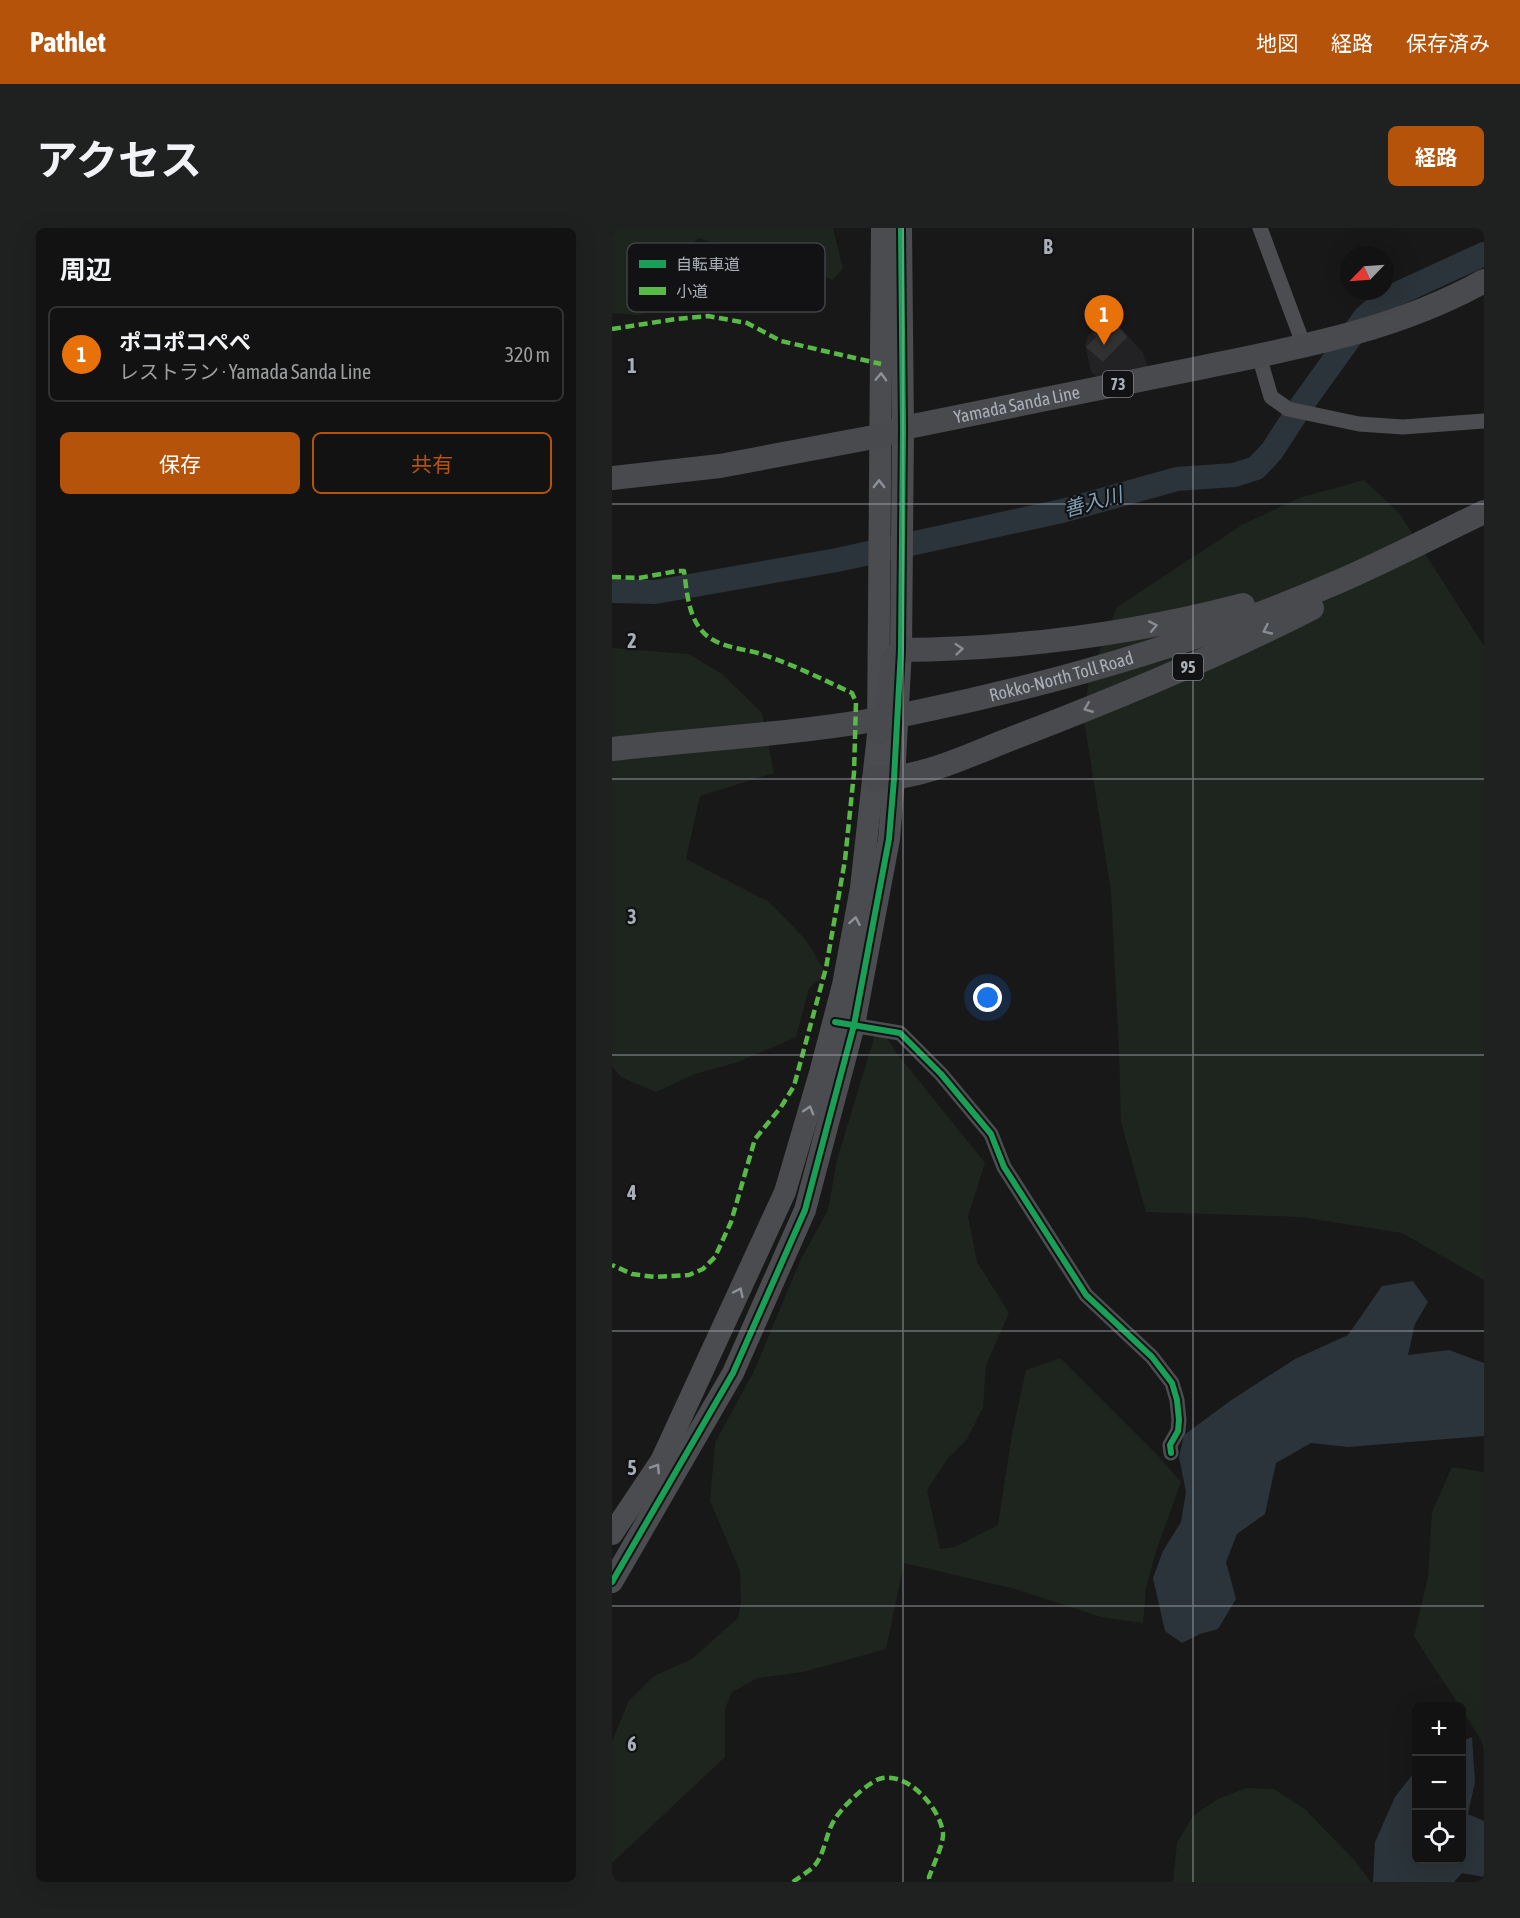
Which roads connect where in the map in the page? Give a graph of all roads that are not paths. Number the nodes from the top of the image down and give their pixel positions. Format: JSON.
{"nodes":[{"id":1,"x":882,"y":228,"type":"edge"},
{"id":2,"x":901,"y":228,"type":"edge"},
{"id":3,"x":1260,"y":228,"type":"edge"},
{"id":4,"x":1484,"y":281,"type":"edge"},
{"id":5,"x":1304,"y":346,"type":"junction"},
{"id":6,"x":1259,"y":356,"type":"junction"},
{"id":7,"x":1484,"y":421,"type":"edge"},
{"id":8,"x":903,"y":428,"type":"junction"},
{"id":9,"x":879,"y":436,"type":"junction"},
{"id":10,"x":612,"y":478,"type":"edge"},
{"id":11,"x":1484,"y":512,"type":"edge"},
{"id":12,"x":1342,"y":581,"type":"junction"},
{"id":13,"x":901,"y":650,"type":"junction"},
{"id":14,"x":878,"y":735,"type":"junction"},
{"id":15,"x":612,"y":749,"type":"edge"},
{"id":16,"x":884,"y":779,"type":"junction"},
{"id":17,"x":844,"y":1023,"type":"junction"},
{"id":18,"x":1171,"y":1453,"type":"dead end"},
{"id":19,"x":612,"y":1532,"type":"edge"},
{"id":20,"x":612,"y":1582,"type":"edge"}],
"edges":[{"from":9,"to":1,"type":"street","one_way":true},
{"from":2,"to":8,"type":"street"},
{"from":3,"to":5,"type":"street"},
{"from":4,"to":5,"type":"main road","name":"Yamada Sanda Line","number":"73"},
{"from":5,"to":6,"type":"main road","name":"Yamada Sanda Line","number":"73"},
{"from":6,"to":7,"type":"street"},
{"from":6,"to":8,"type":"main road","name":"Yamada Sanda Line","number":"73"},
{"from":8,"to":9,"type":"main road","name":"Yamada Sanda Line","number":"73"},
{"from":8,"to":13,"type":"street"},
{"from":9,"to":10,"type":"main road","name":"Yamada Sanda Line","number":"73"},
{"from":14,"to":9,"type":"street","one_way":true},
{"from":11,"to":12,"type":"main road","name":"Rokko-North Toll Road","number":"95"},
{"from":11,"to":16,"type":"main road","number":"95","one_way":true},
{"from":13,"to":12,"type":"main road","number":"95","one_way":true},
{"from":12,"to":15,"type":"main road","name":"Rokko-North Toll Road","number":"95"},
{"from":13,"to":14,"type":"main road"},
{"from":13,"to":16,"type":"street"},
{"from":14,"to":16,"type":"street"},
{"from":16,"to":17,"type":"street"},
{"from":17,"to":18,"type":"street"},
{"from":19,"to":17,"type":"street","one_way":true},
{"from":17,"to":20,"type":"street"}]}
